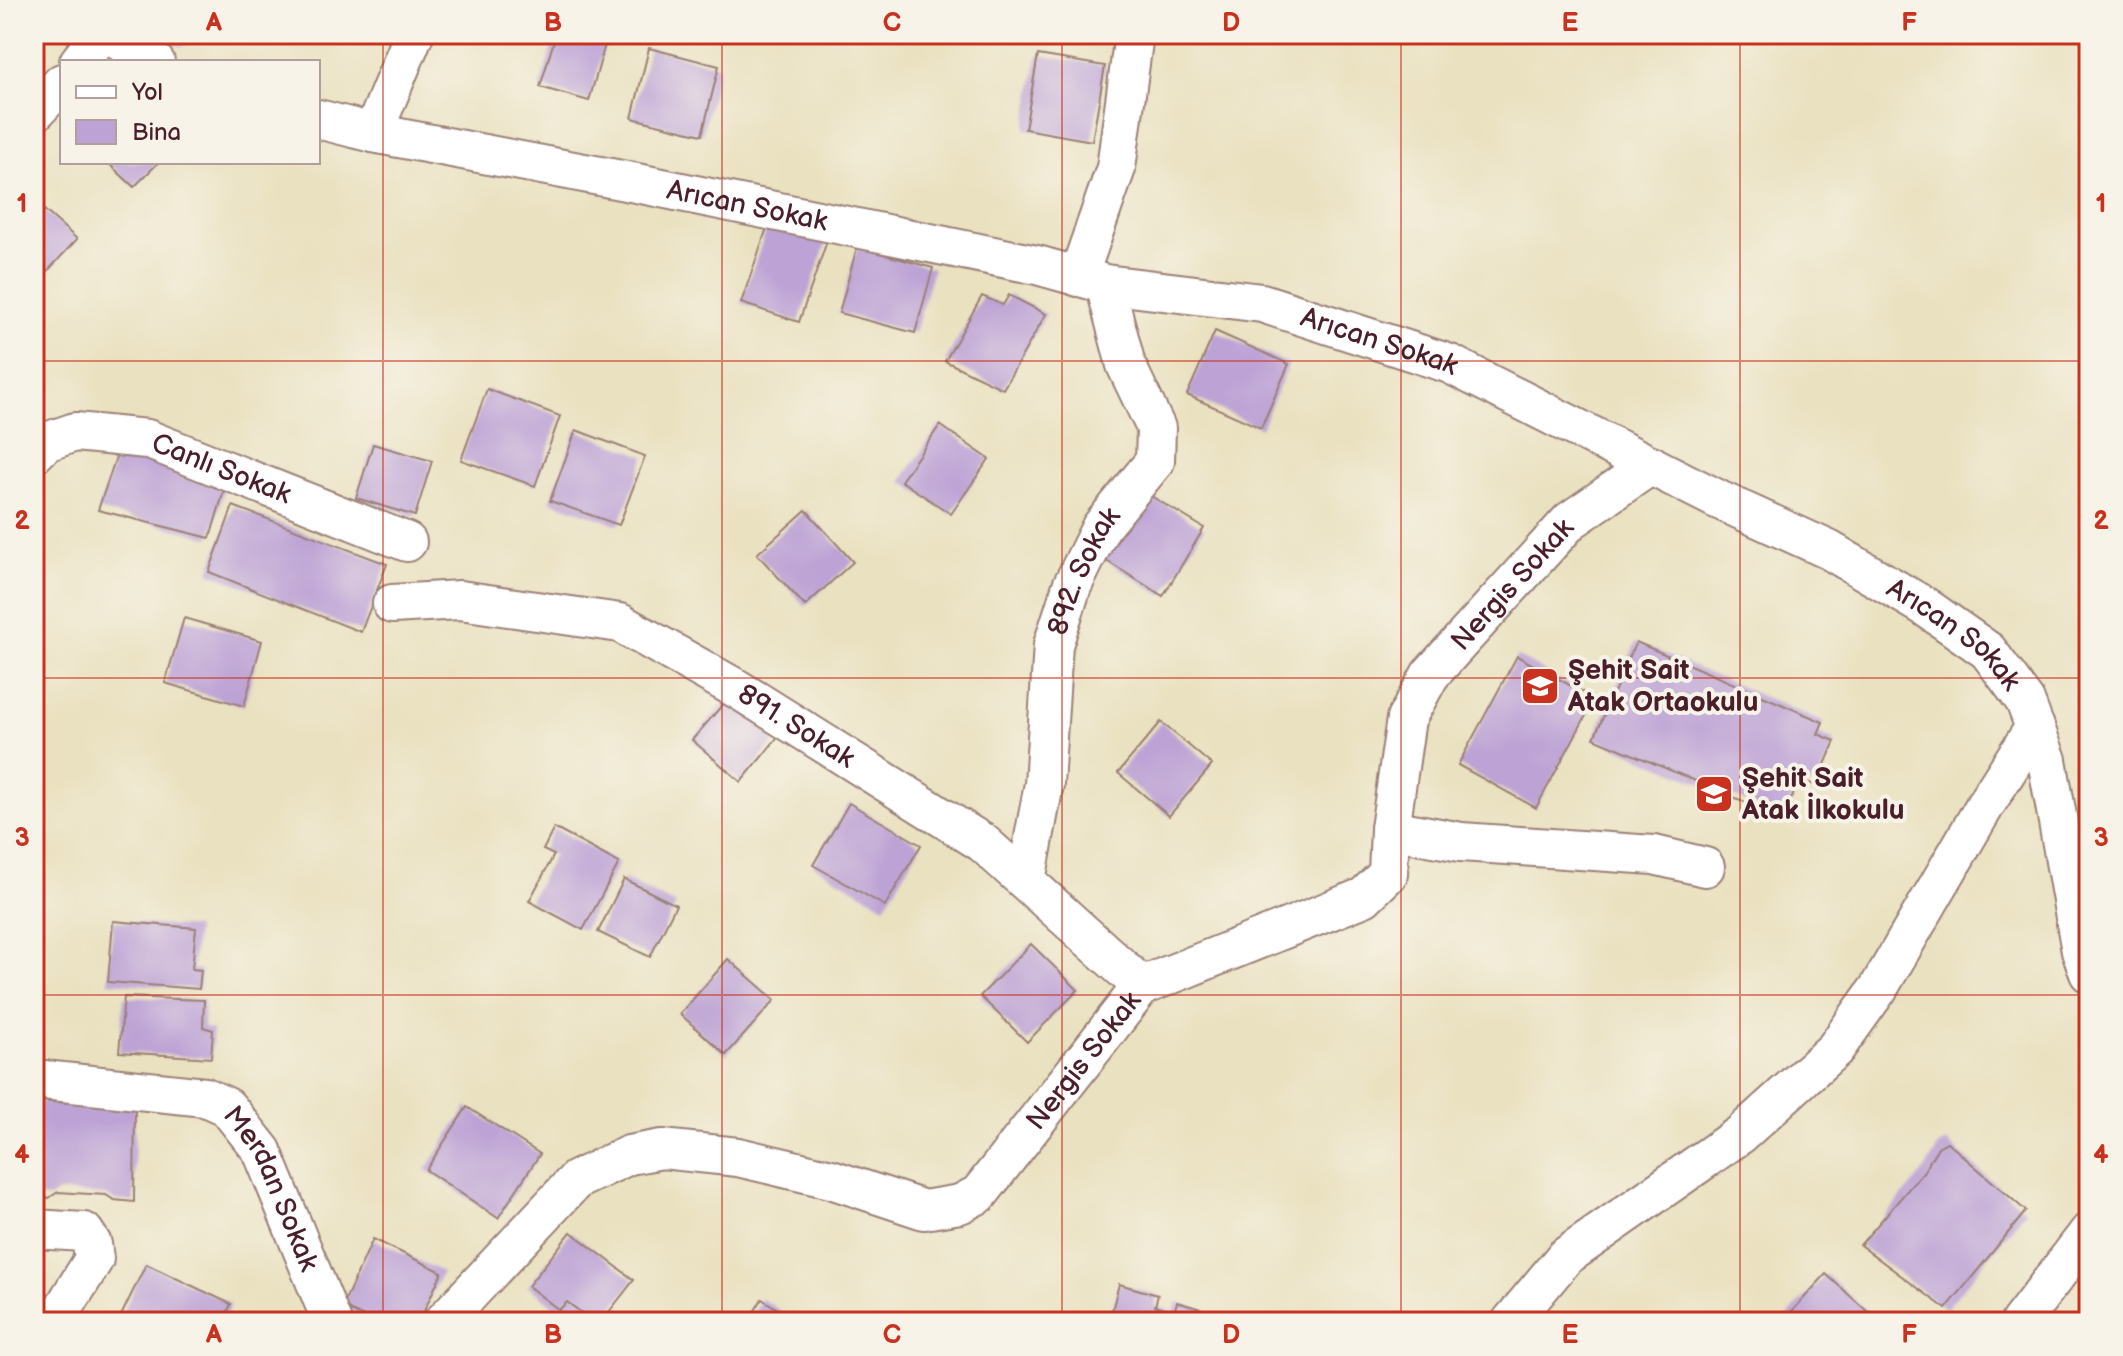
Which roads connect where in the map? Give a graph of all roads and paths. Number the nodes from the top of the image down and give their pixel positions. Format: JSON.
{"nodes":[{"id":1,"x":101,"y":34,"type":"edge"},
{"id":2,"x":113,"y":34,"type":"edge"},
{"id":3,"x":414,"y":34,"type":"edge"},
{"id":4,"x":1134,"y":34,"type":"edge"},
{"id":5,"x":81,"y":60,"type":"edge"},
{"id":6,"x":150,"y":60,"type":"edge"},
{"id":7,"x":60,"y":85,"type":"edge"},
{"id":8,"x":34,"y":113,"type":"edge"},
{"id":9,"x":320,"y":120,"type":"edge"},
{"id":10,"x":373,"y":133,"type":"junction"},
{"id":11,"x":1091,"y":280,"type":"junction"},
{"id":12,"x":38,"y":443,"type":"edge"},
{"id":13,"x":1651,"y":465,"type":"junction"},
{"id":14,"x":407,"y":542,"type":"dead end"},
{"id":15,"x":392,"y":604,"type":"dead end"},
{"id":16,"x":2035,"y":727,"type":"junction"},
{"id":17,"x":1390,"y":829,"type":"junction"},
{"id":18,"x":1705,"y":867,"type":"dead end"},
{"id":19,"x":1026,"y":881,"type":"junction"},
{"id":20,"x":2089,"y":973,"type":"edge"},
{"id":21,"x":1142,"y":986,"type":"junction"},
{"id":22,"x":34,"y":1079,"type":"edge"},
{"id":23,"x":34,"y":1229,"type":"edge"},
{"id":24,"x":2089,"y":1232,"type":"edge"},
{"id":25,"x":55,"y":1322,"type":"edge"},
{"id":26,"x":332,"y":1322,"type":"edge"},
{"id":27,"x":443,"y":1322,"type":"edge"},
{"id":28,"x":1511,"y":1322,"type":"edge"},
{"id":29,"x":2020,"y":1322,"type":"edge"}],
"edges":[{"from":1,"to":5,"type":"street"},
{"from":2,"to":6,"type":"street"},
{"from":3,"to":10,"type":"street"},
{"from":4,"to":11,"type":"street"},
{"from":7,"to":8,"type":"street"},
{"from":9,"to":10,"type":"street","name":"Arıcan Sokak"},
{"from":10,"to":11,"type":"street","name":"Arıcan Sokak"},
{"from":11,"to":13,"type":"street","name":"Arıcan Sokak"},
{"from":11,"to":19,"type":"street","name":"892. Sokak"},
{"from":12,"to":14,"type":"street","name":"Canlı Sokak"},
{"from":13,"to":16,"type":"street","name":"Arıcan Sokak"},
{"from":13,"to":17,"type":"street","name":"Nergis Sokak"},
{"from":15,"to":19,"type":"street","name":"891. Sokak"},
{"from":16,"to":20,"type":"street","name":"Arıcan Sokak"},
{"from":16,"to":28,"type":"street"},
{"from":17,"to":18,"type":"street"},
{"from":17,"to":21,"type":"street","name":"Nergis Sokak"},
{"from":19,"to":21,"type":"street","name":"891. Sokak"},
{"from":21,"to":27,"type":"street","name":"Nergis Sokak"},
{"from":22,"to":26,"type":"street","name":"Merdan Sokak"},
{"from":23,"to":25,"type":"street"},
{"from":24,"to":29,"type":"street"}]}
